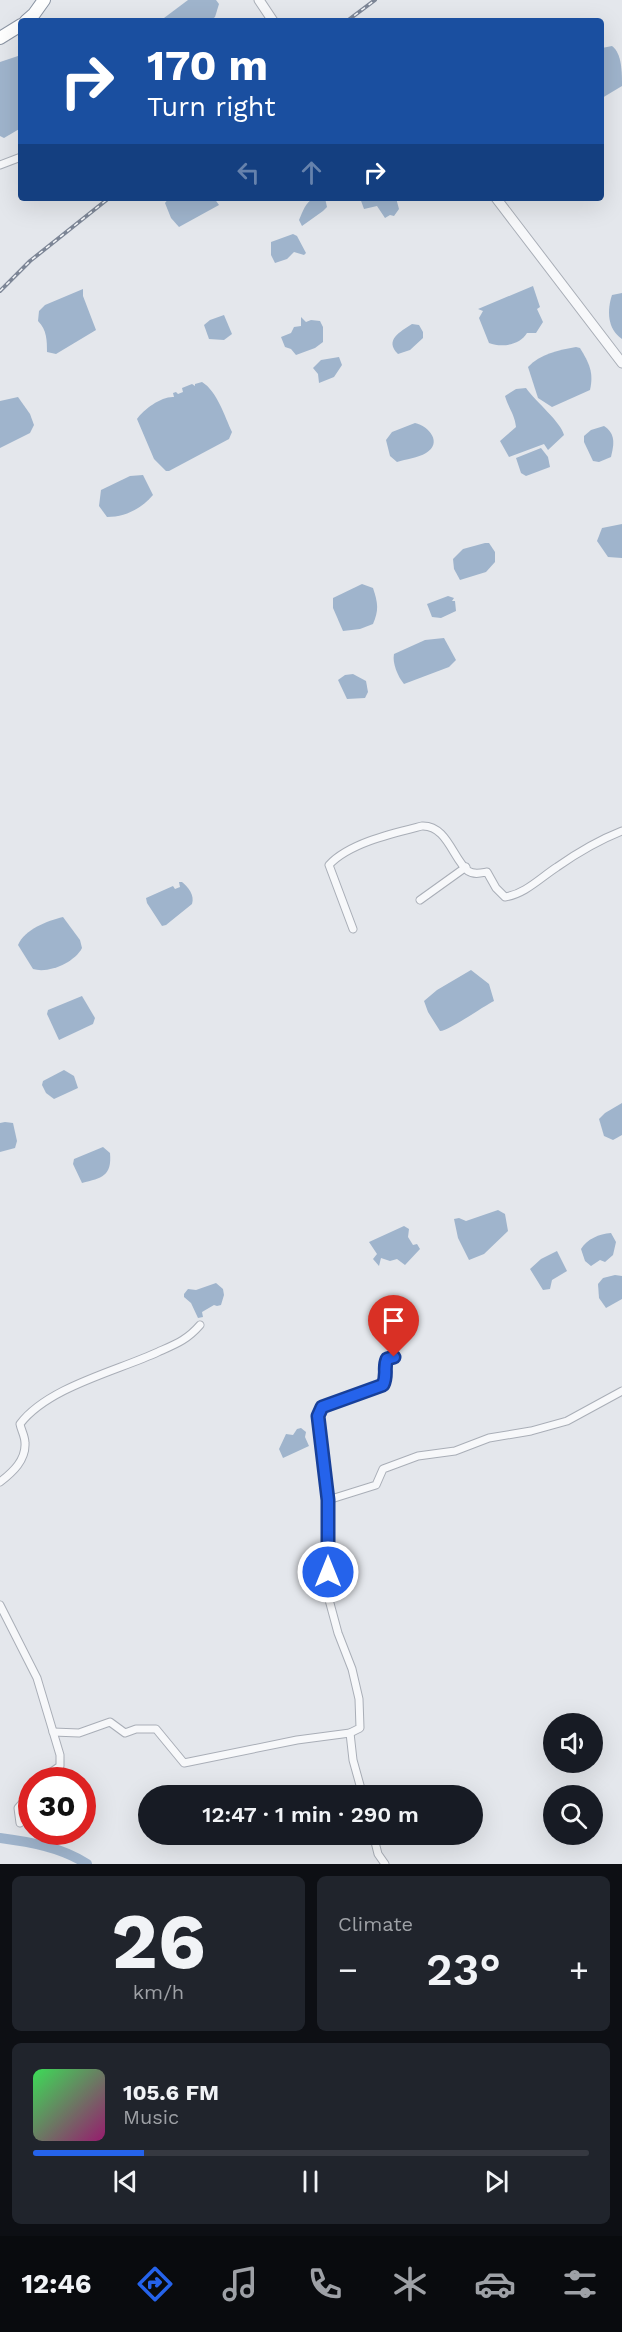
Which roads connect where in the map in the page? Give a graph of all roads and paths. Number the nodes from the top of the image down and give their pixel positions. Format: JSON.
{"nodes":[{"id":1,"x":44,"y":0,"type":"edge"},
{"id":2,"x":259,"y":0,"type":"edge"},
{"id":3,"x":29,"y":18,"type":"edge"},
{"id":4,"x":271,"y":18,"type":"edge"},
{"id":5,"x":18,"y":27,"type":"edge"},
{"id":6,"x":0,"y":38,"type":"edge"},
{"id":7,"x":18,"y":158,"type":"edge"},
{"id":8,"x":0,"y":165,"type":"edge"},
{"id":9,"x":498,"y":201,"type":"edge"},
{"id":10,"x":622,"y":363,"type":"edge"},
{"id":11,"x":622,"y":831,"type":"edge"},
{"id":12,"x":466,"y":867,"type":"junction"},
{"id":13,"x":420,"y":900,"type":"dead end"},
{"id":14,"x":353,"y":929,"type":"dead end"},
{"id":15,"x":200,"y":1325,"type":"dead end"},
{"id":16,"x":394,"y":1357,"type":"dead end"},
{"id":17,"x":622,"y":1391,"type":"edge"},
{"id":18,"x":0,"y":1482,"type":"edge"},
{"id":19,"x":328,"y":1500,"type":"junction"},
{"id":20,"x":0,"y":1605,"type":"edge"},
{"id":21,"x":53,"y":1732,"type":"junction"},
{"id":22,"x":350,"y":1733,"type":"junction"},
{"id":23,"x":59,"y":1767,"type":"edge"},
{"id":24,"x":360,"y":1785,"type":"edge"},
{"id":25,"x":376,"y":1845,"type":"edge"},
{"id":26,"x":385,"y":1864,"type":"edge"}],
"edges":[{"from":1,"to":3,"type":"highway"},
{"from":2,"to":4,"type":"street"},
{"from":5,"to":6,"type":"highway"},
{"from":7,"to":8,"type":"street"},
{"from":9,"to":10,"type":"street"},
{"from":11,"to":12,"type":"street"},
{"from":12,"to":13,"type":"street"},
{"from":12,"to":14,"type":"street"},
{"from":15,"to":18,"type":"street"},
{"from":16,"to":19,"type":"street"},
{"from":17,"to":19,"type":"street"},
{"from":19,"to":22,"type":"street"},
{"from":20,"to":21,"type":"street"},
{"from":21,"to":22,"type":"street"},
{"from":21,"to":23,"type":"street"},
{"from":22,"to":24,"type":"street"},
{"from":25,"to":26,"type":"street"}]}
